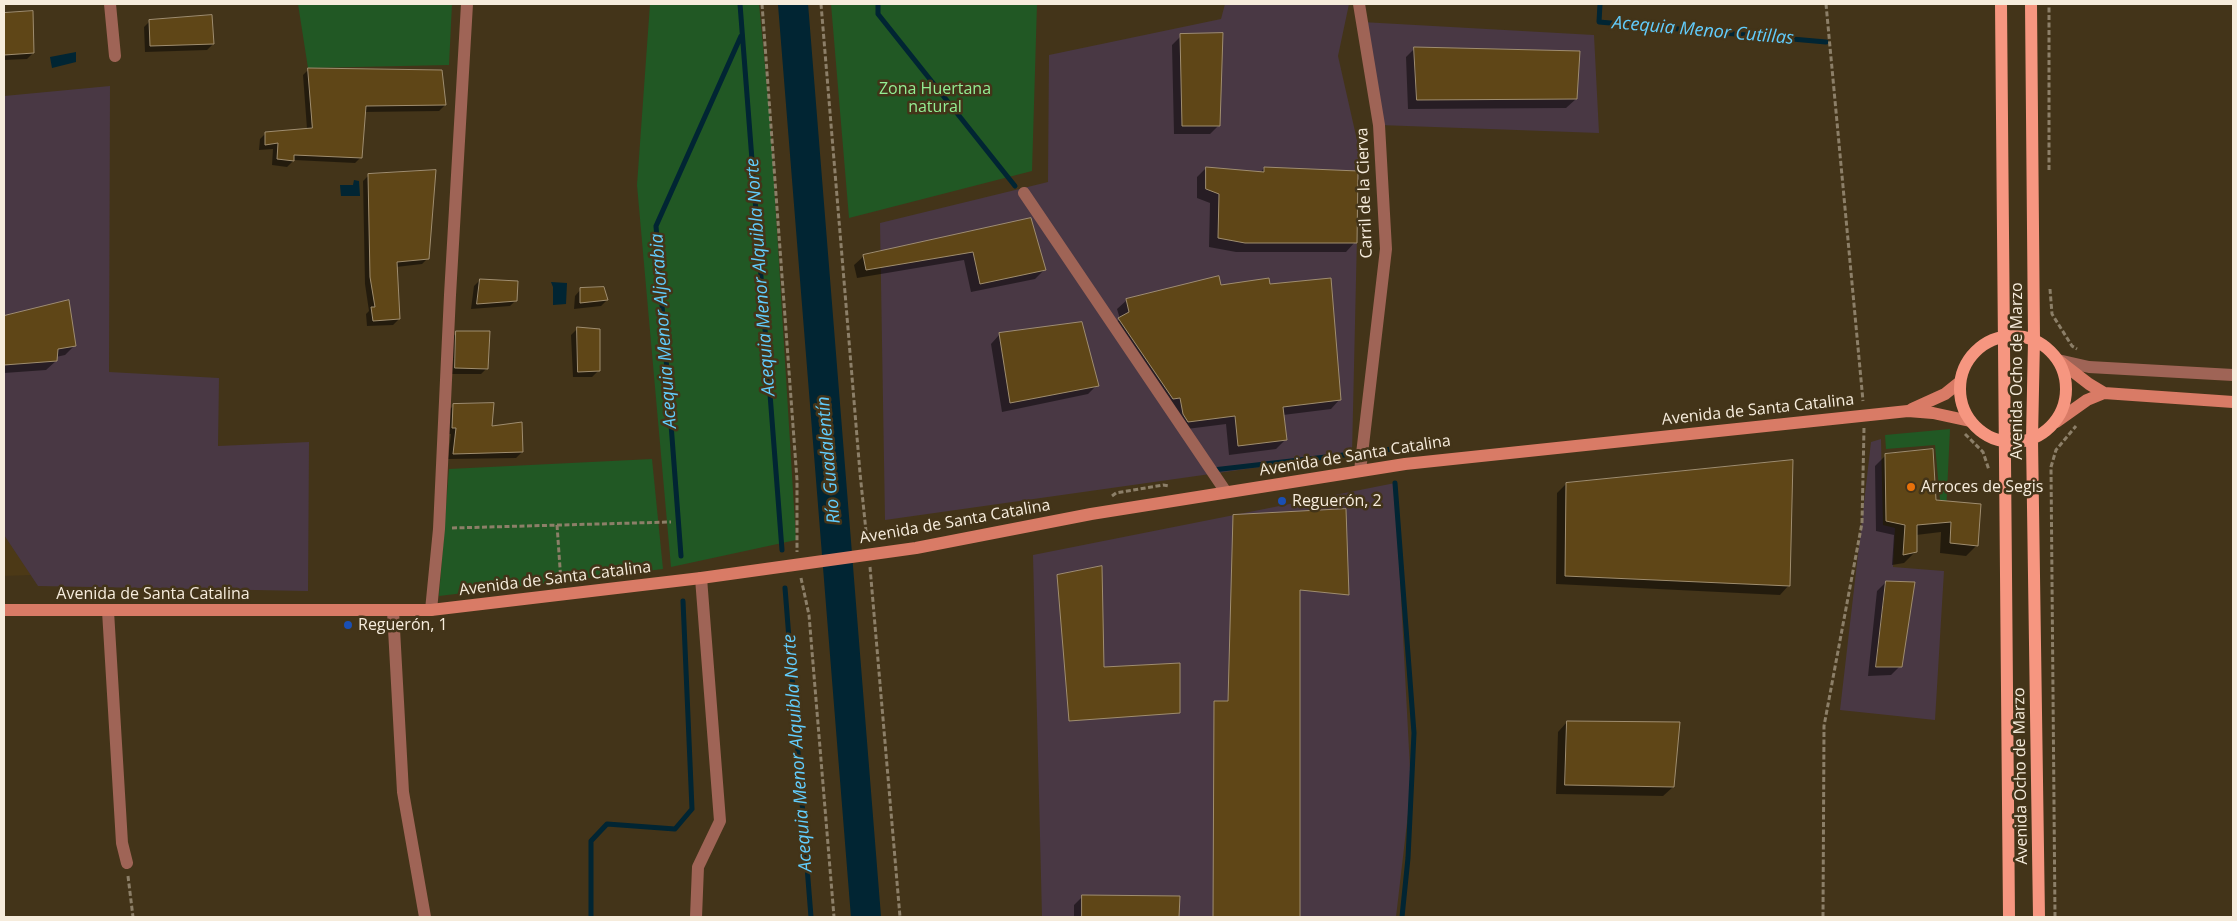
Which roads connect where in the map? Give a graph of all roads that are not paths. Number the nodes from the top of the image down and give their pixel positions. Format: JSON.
{"nodes":[{"id":1,"x":110,"y":4,"type":"edge"},
{"id":2,"x":466,"y":4,"type":"edge"},
{"id":3,"x":1359,"y":4,"type":"edge"},
{"id":4,"x":2002,"y":4,"type":"edge"},
{"id":5,"x":2031,"y":4,"type":"edge"},
{"id":6,"x":115,"y":56,"type":"dead end"},
{"id":7,"x":1024,"y":193,"type":"dead end"},
{"id":8,"x":2004,"y":336,"type":"junction"},
{"id":9,"x":2034,"y":340,"type":"junction"},
{"id":10,"x":2058,"y":360,"type":"junction"},
{"id":11,"x":2233,"y":374,"type":"edge"},
{"id":12,"x":1960,"y":382,"type":"junction"},
{"id":13,"x":2104,"y":393,"type":"junction"},
{"id":14,"x":2233,"y":402,"type":"edge"},
{"id":15,"x":1908,"y":411,"type":"junction"},
{"id":16,"x":1970,"y":421,"type":"junction"},
{"id":17,"x":2056,"y":422,"type":"junction"},
{"id":18,"x":2032,"y":439,"type":"junction"},
{"id":19,"x":2004,"y":442,"type":"junction"},
{"id":20,"x":1360,"y":471,"type":"junction"},
{"id":21,"x":1226,"y":492,"type":"junction"},
{"id":22,"x":701,"y":578,"type":"junction"},
{"id":23,"x":4,"y":610,"type":"edge"},
{"id":24,"x":431,"y":610,"type":"junction"},
{"id":25,"x":108,"y":611,"type":"junction"},
{"id":26,"x":393,"y":611,"type":"junction"},
{"id":27,"x":127,"y":863,"type":"road end"},
{"id":28,"x":425,"y":917,"type":"edge"},
{"id":29,"x":696,"y":917,"type":"edge"},
{"id":30,"x":2009,"y":917,"type":"edge"},
{"id":31,"x":2039,"y":917,"type":"edge"}],
"edges":[{"from":1,"to":6,"type":"street"},
{"from":2,"to":24,"type":"street"},
{"from":3,"to":20,"type":"street","name":"Carril de la Cierva"},
{"from":4,"to":8,"type":"main road","name":"Avenida Ocho de Marzo"},
{"from":5,"to":9,"type":"main road","name":"Avenida Ocho de Marzo"},
{"from":7,"to":21,"type":"street"},
{"from":8,"to":9,"type":"main road"},
{"from":8,"to":12,"type":"main road"},
{"from":8,"to":19,"type":"main road","name":"Avenida Ocho de Marzo"},
{"from":9,"to":10,"type":"main road"},
{"from":9,"to":18,"type":"main road","name":"Avenida Ocho de Marzo"},
{"from":10,"to":11,"type":"street"},
{"from":10,"to":13,"type":"main road"},
{"from":10,"to":17,"type":"main road"},
{"from":12,"to":15,"type":"main road","name":"Avenida de Santa Catalina"},
{"from":12,"to":16,"type":"main road"},
{"from":13,"to":14,"type":"main road"},
{"from":13,"to":17,"type":"main road"},
{"from":15,"to":16,"type":"main road","name":"Avenida de Santa Catalina"},
{"from":15,"to":20,"type":"main road","name":"Avenida de Santa Catalina"},
{"from":16,"to":19,"type":"main road"},
{"from":17,"to":18,"type":"main road"},
{"from":18,"to":19,"type":"main road"},
{"from":18,"to":31,"type":"main road","name":"Avenida Ocho de Marzo"},
{"from":19,"to":30,"type":"main road","name":"Avenida Ocho de Marzo"},
{"from":20,"to":21,"type":"main road","name":"Avenida de Santa Catalina"},
{"from":21,"to":22,"type":"main road","name":"Avenida de Santa Catalina"},
{"from":22,"to":24,"type":"main road","name":"Avenida de Santa Catalina"},
{"from":22,"to":29,"type":"street"},
{"from":23,"to":25,"type":"main road","name":"Avenida de Santa Catalina"},
{"from":24,"to":26,"type":"main road","name":"Avenida de Santa Catalina"},
{"from":25,"to":26,"type":"main road","name":"Avenida de Santa Catalina"},
{"from":25,"to":27,"type":"street"},
{"from":26,"to":28,"type":"street"}]}
